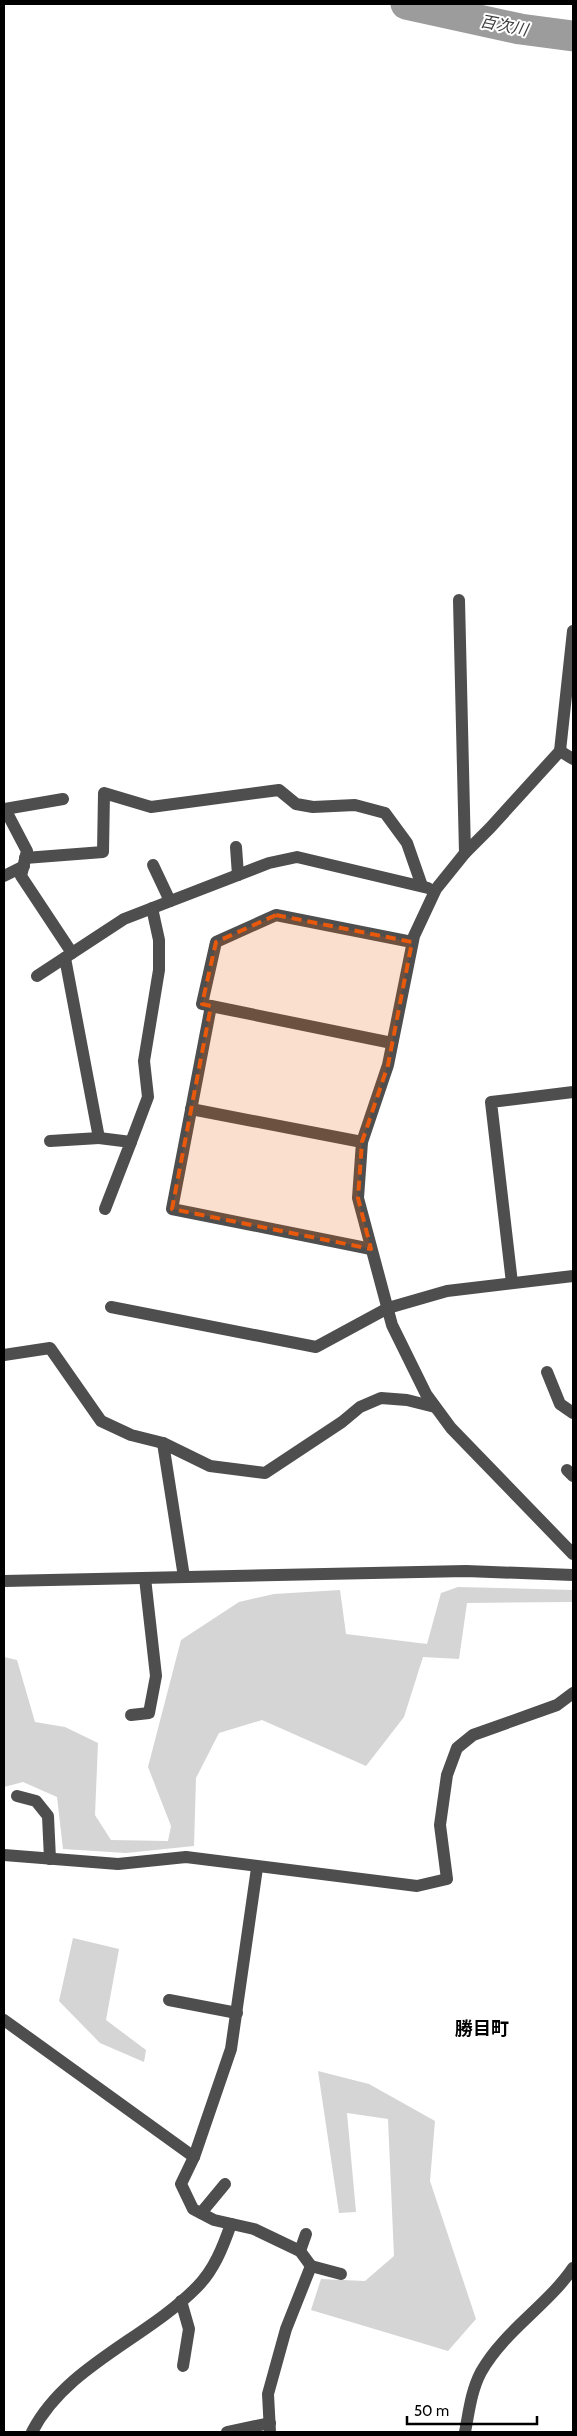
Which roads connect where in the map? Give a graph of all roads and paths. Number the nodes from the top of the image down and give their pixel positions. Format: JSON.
{"nodes":[{"id":1,"x":459,"y":600,"type":"dead end"},
{"id":2,"x":573,"y":631,"type":"edge"},
{"id":3,"x":560,"y":751,"type":"junction"},
{"id":4,"x":573,"y":759,"type":"edge"},
{"id":5,"x":63,"y":799,"type":"dead end"},
{"id":6,"x":236,"y":847,"type":"dead end"},
{"id":7,"x":465,"y":853,"type":"junction"},
{"id":8,"x":24,"y":862,"type":"junction"},
{"id":9,"x":152,"y":864,"type":"dead end"},
{"id":10,"x":238,"y":875,"type":"junction"},
{"id":11,"x":4,"y":876,"type":"edge"},
{"id":12,"x":422,"y":886,"type":"junction"},
{"id":13,"x":436,"y":890,"type":"junction"},
{"id":14,"x":170,"y":901,"type":"junction"},
{"id":15,"x":152,"y":908,"type":"junction"},
{"id":16,"x":412,"y":942,"type":"junction"},
{"id":17,"x":69,"y":956,"type":"junction"},
{"id":18,"x":37,"y":976,"type":"dead end"},
{"id":19,"x":211,"y":1006,"type":"junction"},
{"id":20,"x":392,"y":1043,"type":"junction"},
{"id":21,"x":573,"y":1092,"type":"edge"},
{"id":22,"x":191,"y":1109,"type":"junction"},
{"id":23,"x":99,"y":1138,"type":"junction"},
{"id":24,"x":50,"y":1141,"type":"dead end"},
{"id":25,"x":131,"y":1142,"type":"junction"},
{"id":26,"x":362,"y":1142,"type":"junction"},
{"id":27,"x":105,"y":1209,"type":"dead end"},
{"id":28,"x":371,"y":1249,"type":"junction"},
{"id":29,"x":573,"y":1276,"type":"edge"},
{"id":30,"x":512,"y":1283,"type":"junction"},
{"id":31,"x":111,"y":1307,"type":"dead end"},
{"id":32,"x":388,"y":1308,"type":"junction"},
{"id":33,"x":4,"y":1355,"type":"edge"},
{"id":34,"x":547,"y":1372,"type":"dead end"},
{"id":35,"x":435,"y":1407,"type":"junction"},
{"id":36,"x":573,"y":1413,"type":"edge"},
{"id":37,"x":163,"y":1443,"type":"junction"},
{"id":38,"x":573,"y":1554,"type":"edge"},
{"id":39,"x":573,"y":1575,"type":"edge"},
{"id":40,"x":184,"y":1577,"type":"junction"},
{"id":41,"x":145,"y":1578,"type":"junction"},
{"id":42,"x":4,"y":1580,"type":"edge"},
{"id":43,"x":573,"y":1693,"type":"edge"},
{"id":44,"x":131,"y":1715,"type":"dead end"},
{"id":45,"x":17,"y":1796,"type":"dead end"},
{"id":46,"x":4,"y":1855,"type":"edge"},
{"id":47,"x":50,"y":1858,"type":"junction"},
{"id":48,"x":257,"y":1868,"type":"junction"},
{"id":49,"x":169,"y":2000,"type":"dead end"},
{"id":50,"x":237,"y":2012,"type":"junction"},
{"id":51,"x":4,"y":2020,"type":"edge"},
{"id":52,"x":194,"y":2157,"type":"junction"},
{"id":53,"x":225,"y":2184,"type":"dead end"},
{"id":54,"x":201,"y":2213,"type":"junction"},
{"id":55,"x":231,"y":2224,"type":"junction"},
{"id":56,"x":306,"y":2234,"type":"dead end"},
{"id":57,"x":300,"y":2251,"type":"junction"},
{"id":58,"x":311,"y":2266,"type":"junction"},
{"id":59,"x":573,"y":2268,"type":"edge"},
{"id":60,"x":341,"y":2274,"type":"dead end"},
{"id":61,"x":181,"y":2301,"type":"junction"},
{"id":62,"x":183,"y":2366,"type":"dead end"},
{"id":63,"x":270,"y":2428,"type":"edge"},
{"id":64,"x":32,"y":2432,"type":"edge"},
{"id":65,"x":228,"y":2432,"type":"edge"},
{"id":66,"x":465,"y":2432,"type":"edge"}],
"edges":[{"from":1,"to":7,"type":"street"},
{"from":2,"to":3,"type":"street"},
{"from":3,"to":4,"type":"street"},
{"from":3,"to":7,"type":"street"},
{"from":5,"to":8,"type":"street"},
{"from":6,"to":10,"type":"street"},
{"from":7,"to":13,"type":"street"},
{"from":8,"to":11,"type":"street"},
{"from":8,"to":12,"type":"street"},
{"from":8,"to":17,"type":"street"},
{"from":9,"to":14,"type":"street"},
{"from":10,"to":12,"type":"street"},
{"from":10,"to":14,"type":"street"},
{"from":12,"to":13,"type":"street"},
{"from":13,"to":16,"type":"street"},
{"from":14,"to":15,"type":"street"},
{"from":15,"to":17,"type":"street"},
{"from":15,"to":25,"type":"street"},
{"from":16,"to":19,"type":"street"},
{"from":16,"to":20,"type":"street"},
{"from":17,"to":18,"type":"street"},
{"from":17,"to":23,"type":"street"},
{"from":19,"to":20,"type":"street"},
{"from":19,"to":22,"type":"street"},
{"from":20,"to":26,"type":"street"},
{"from":21,"to":30,"type":"street"},
{"from":22,"to":26,"type":"street"},
{"from":22,"to":28,"type":"street"},
{"from":23,"to":24,"type":"street"},
{"from":23,"to":25,"type":"street"},
{"from":25,"to":27,"type":"street"},
{"from":26,"to":28,"type":"street"},
{"from":28,"to":32,"type":"street"},
{"from":29,"to":30,"type":"street"},
{"from":30,"to":32,"type":"street"},
{"from":31,"to":32,"type":"street"},
{"from":32,"to":35,"type":"street"},
{"from":33,"to":37,"type":"street"},
{"from":34,"to":36,"type":"street"},
{"from":35,"to":37,"type":"street"},
{"from":35,"to":38,"type":"street"},
{"from":37,"to":40,"type":"street"},
{"from":39,"to":40,"type":"street"},
{"from":40,"to":41,"type":"street"},
{"from":41,"to":42,"type":"street"},
{"from":41,"to":44,"type":"street"},
{"from":43,"to":48,"type":"street"},
{"from":45,"to":47,"type":"street"},
{"from":46,"to":47,"type":"street"},
{"from":47,"to":48,"type":"street"},
{"from":48,"to":50,"type":"street"},
{"from":49,"to":50,"type":"street"},
{"from":50,"to":52,"type":"street"},
{"from":51,"to":52,"type":"street"},
{"from":52,"to":54,"type":"street"},
{"from":53,"to":54,"type":"street"},
{"from":54,"to":55,"type":"street"},
{"from":55,"to":57,"type":"street"},
{"from":55,"to":61,"type":"street"},
{"from":56,"to":57,"type":"street"},
{"from":57,"to":58,"type":"street"},
{"from":58,"to":60,"type":"street"},
{"from":58,"to":63,"type":"street"},
{"from":59,"to":66,"type":"street"},
{"from":61,"to":62,"type":"street"},
{"from":61,"to":64,"type":"street"},
{"from":63,"to":65,"type":"street"}]}
